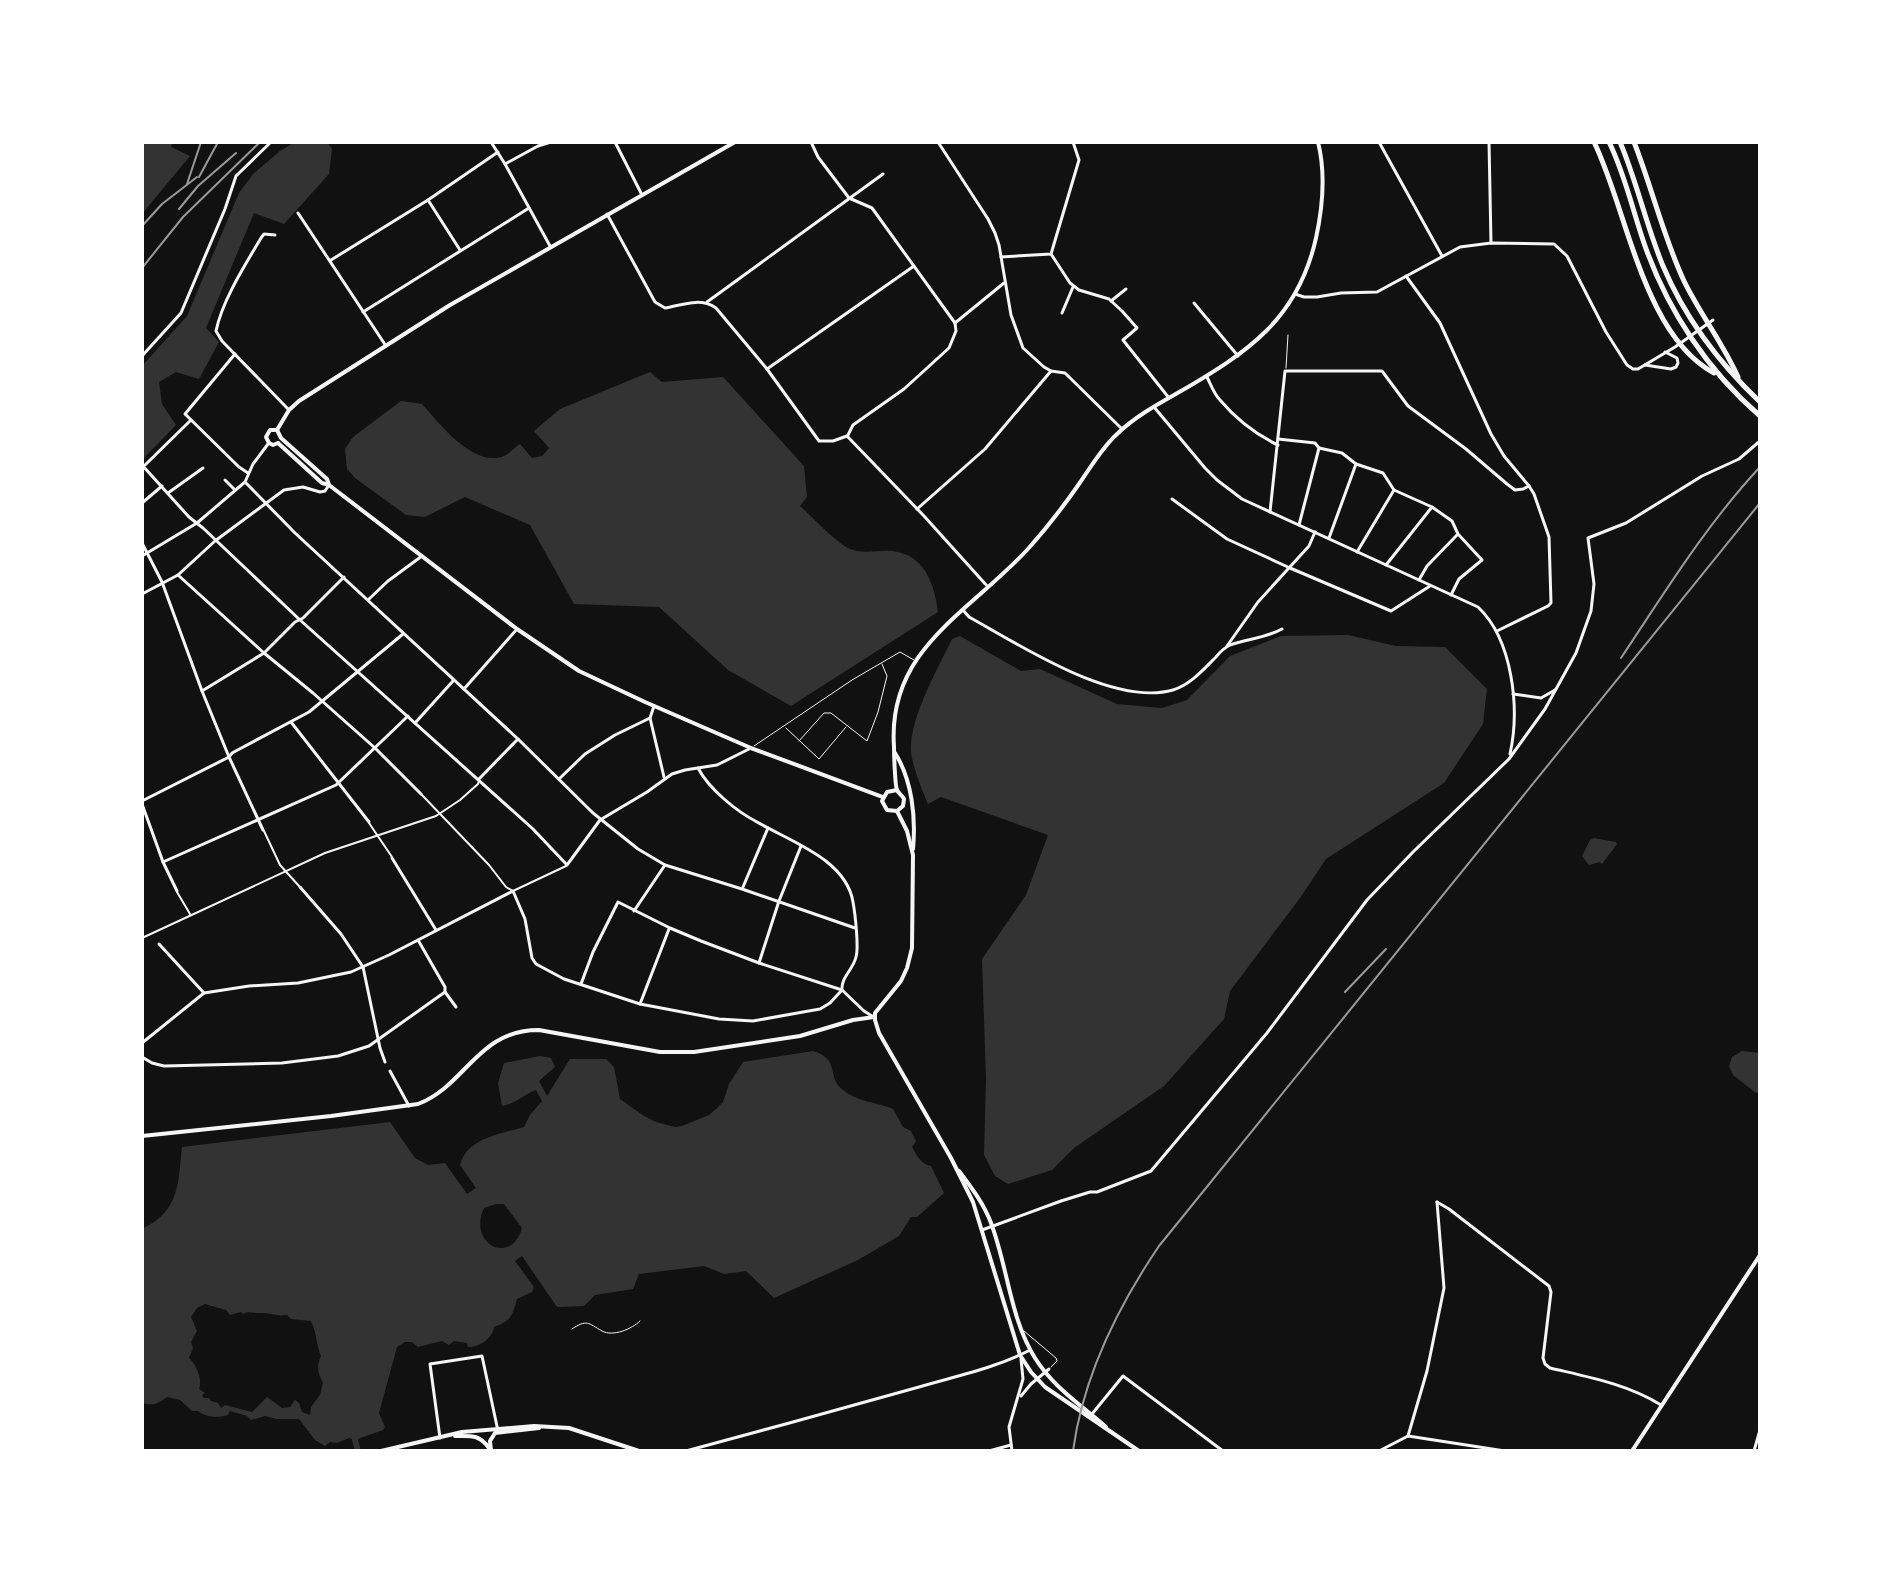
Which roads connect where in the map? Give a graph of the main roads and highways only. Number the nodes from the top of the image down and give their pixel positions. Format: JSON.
{"nodes":[{"id":1,"x":735,"y":142,"type":"edge"},
{"id":2,"x":1594,"y":142,"type":"edge"},
{"id":3,"x":1609,"y":142,"type":"edge"},
{"id":4,"x":1620,"y":142,"type":"edge"},
{"id":5,"x":1634,"y":142,"type":"edge"},
{"id":6,"x":1319,"y":143,"type":"edge"},
{"id":7,"x":1719,"y":375,"type":"junction"},
{"id":8,"x":1740,"y":382,"type":"junction"},
{"id":9,"x":1760,"y":402,"type":"edge"},
{"id":10,"x":1760,"y":416,"type":"edge"},
{"id":11,"x":277,"y":430,"type":"junction"},
{"id":12,"x":280,"y":441,"type":"junction"},
{"id":13,"x":894,"y":751,"type":"junction"},
{"id":14,"x":897,"y":790,"type":"junction"},
{"id":15,"x":883,"y":797,"type":"junction"},
{"id":16,"x":897,"y":811,"type":"junction"},
{"id":17,"x":913,"y":855,"type":"junction"},
{"id":18,"x":874,"y":1017,"type":"junction"},
{"id":19,"x":142,"y":1136,"type":"edge"},
{"id":20,"x":951,"y":1158,"type":"junction"},
{"id":21,"x":1759,"y":1259,"type":"edge"},
{"id":22,"x":498,"y":1430,"type":"junction"},
{"id":23,"x":453,"y":1435,"type":"junction"},
{"id":24,"x":1120,"y":1439,"type":"junction"},
{"id":25,"x":620,"y":1444,"type":"junction"},
{"id":26,"x":381,"y":1451,"type":"edge"},
{"id":27,"x":491,"y":1451,"type":"edge"},
{"id":28,"x":626,"y":1451,"type":"edge"},
{"id":29,"x":639,"y":1451,"type":"edge"},
{"id":30,"x":1139,"y":1451,"type":"edge"},
{"id":31,"x":1632,"y":1451,"type":"edge"}],
"edges":[{"from":1,"to":11,"type":"main road"},
{"from":2,"to":7,"type":"highway"},
{"from":3,"to":7,"type":"highway"},
{"from":4,"to":8,"type":"highway"},
{"from":5,"to":8,"type":"highway"},
{"from":6,"to":13,"type":"main road"},
{"from":7,"to":10,"type":"highway"},
{"from":8,"to":9,"type":"highway"},
{"from":11,"to":12,"type":"main road"},
{"from":11,"to":12,"type":"main road"},
{"from":12,"to":15,"type":"main road"},
{"from":13,"to":14,"type":"main road"},
{"from":13,"to":17,"type":"main road"},
{"from":14,"to":15,"type":"main road"},
{"from":14,"to":16,"type":"main road"},
{"from":15,"to":16,"type":"main road"},
{"from":16,"to":17,"type":"main road"},
{"from":17,"to":18,"type":"main road"},
{"from":18,"to":19,"type":"main road"},
{"from":18,"to":20,"type":"main road"},
{"from":20,"to":24,"type":"main road"},
{"from":20,"to":24,"type":"main road"},
{"from":21,"to":31,"type":"main road"},
{"from":22,"to":23,"type":"main road"},
{"from":22,"to":25,"type":"main road"},
{"from":22,"to":27,"type":"main road"},
{"from":23,"to":26,"type":"main road"},
{"from":23,"to":27,"type":"main road"},
{"from":24,"to":30,"type":"main road"},
{"from":25,"to":28,"type":"main road"},
{"from":25,"to":29,"type":"main road"}]}
